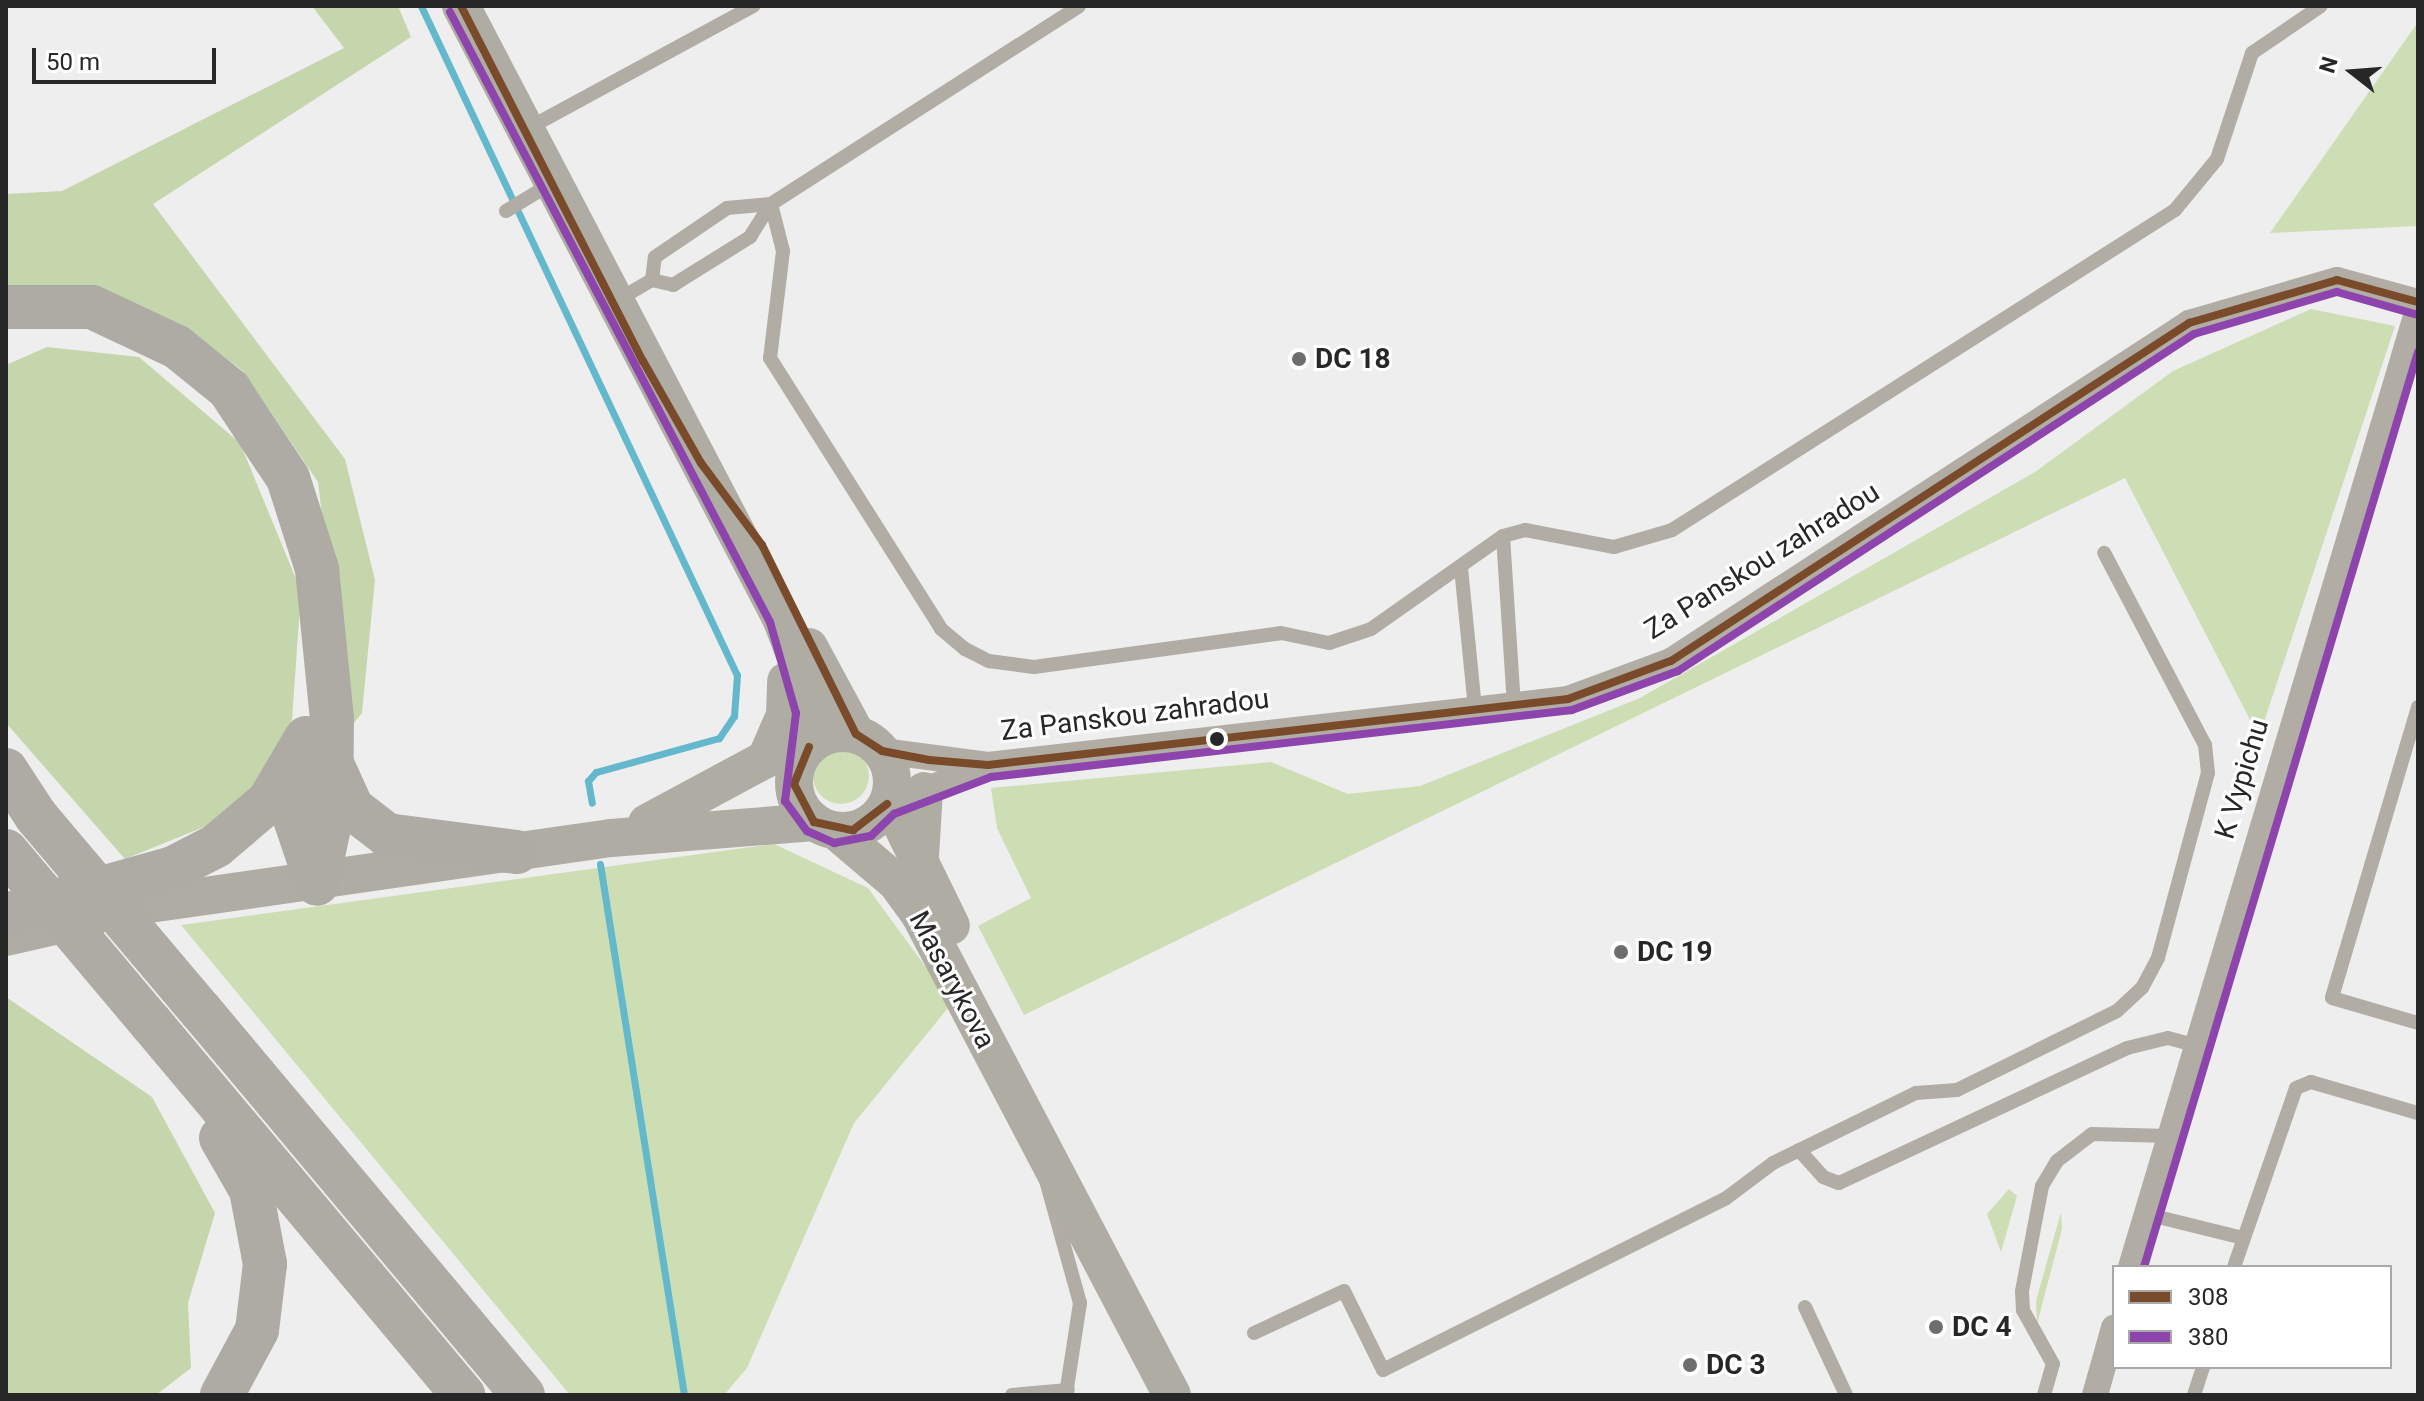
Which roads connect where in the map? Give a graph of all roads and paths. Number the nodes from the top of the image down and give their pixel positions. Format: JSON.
{"nodes":[{"id":1,"x":461,"y":6,"type":"edge"},
{"id":2,"x":753,"y":6,"type":"edge"},
{"id":3,"x":1079,"y":6,"type":"edge"},
{"id":4,"x":2321,"y":6,"type":"edge"},
{"id":5,"x":525,"y":130,"type":"junction"},
{"id":6,"x":541,"y":190,"type":"junction"},
{"id":7,"x":771,"y":204,"type":"junction"},
{"id":8,"x":509,"y":209,"type":"dead end"},
{"id":9,"x":652,"y":280,"type":"junction"},
{"id":10,"x":2418,"y":302,"type":"edge"},
{"id":11,"x":614,"y":303,"type":"junction"},
{"id":12,"x":6,"y":307,"type":"edge"},
{"id":13,"x":2418,"y":310,"type":"edge"},
{"id":14,"x":148,"y":331,"type":"junction"},
{"id":15,"x":6,"y":337,"type":"edge"},
{"id":16,"x":701,"y":463,"type":"junction"},
{"id":17,"x":1503,"y":536,"type":"junction"},
{"id":18,"x":2104,"y":553,"type":"dead end"},
{"id":19,"x":1461,"y":568,"type":"junction"},
{"id":20,"x":1514,"y":706,"type":"junction"},
{"id":21,"x":2418,"y":707,"type":"edge"},
{"id":22,"x":1475,"y":708,"type":"junction"},
{"id":23,"x":869,"y":743,"type":"junction"},
{"id":24,"x":319,"y":751,"type":"junction"},
{"id":25,"x":801,"y":762,"type":"junction"},
{"id":26,"x":988,"y":765,"type":"junction"},
{"id":27,"x":6,"y":770,"type":"edge"},
{"id":28,"x":6,"y":780,"type":"edge"},
{"id":29,"x":901,"y":801,"type":"junction"},
{"id":30,"x":677,"y":811,"type":"junction"},
{"id":31,"x":36,"y":816,"type":"junction"},
{"id":32,"x":825,"y":826,"type":"junction"},
{"id":33,"x":611,"y":838,"type":"junction"},
{"id":34,"x":6,"y":851,"type":"edge"},
{"id":35,"x":517,"y":852,"type":"junction"},
{"id":36,"x":317,"y":884,"type":"junction"},
{"id":37,"x":131,"y":909,"type":"junction"},
{"id":38,"x":6,"y":917,"type":"edge"},
{"id":39,"x":6,"y":937,"type":"edge"},
{"id":40,"x":151,"y":1023,"type":"junction"},
{"id":41,"x":2418,"y":1023,"type":"edge"},
{"id":42,"x":2195,"y":1045,"type":"junction"},
{"id":43,"x":2418,"y":1113,"type":"edge"},
{"id":44,"x":2168,"y":1136,"type":"junction"},
{"id":45,"x":1046,"y":1148,"type":"junction"},
{"id":46,"x":1799,"y":1150,"type":"junction"},
{"id":47,"x":2146,"y":1214,"type":"junction"},
{"id":48,"x":2243,"y":1238,"type":"junction"},
{"id":49,"x":2132,"y":1265,"type":"edge"},
{"id":50,"x":2235,"y":1265,"type":"edge"},
{"id":51,"x":1805,"y":1307,"type":"dead end"},
{"id":52,"x":1254,"y":1333,"type":"dead end"},
{"id":53,"x":2112,"y":1335,"type":"edge"},
{"id":54,"x":2202,"y":1369,"type":"edge"},
{"id":55,"x":1067,"y":1393,"type":"edge"},
{"id":56,"x":222,"y":1395,"type":"edge"},
{"id":57,"x":463,"y":1395,"type":"edge"},
{"id":58,"x":523,"y":1395,"type":"edge"},
{"id":59,"x":1012,"y":1395,"type":"edge"},
{"id":60,"x":1172,"y":1395,"type":"edge"},
{"id":61,"x":1846,"y":1395,"type":"edge"},
{"id":62,"x":2044,"y":1395,"type":"edge"},
{"id":63,"x":2095,"y":1395,"type":"edge"},
{"id":64,"x":2194,"y":1395,"type":"edge"}],
"edges":[{"from":1,"to":5,"type":"main road"},
{"from":2,"to":5,"type":"lane"},
{"from":3,"to":7,"type":"lane"},
{"from":4,"to":17,"type":"lane"},
{"from":5,"to":6,"type":"main road"},
{"from":6,"to":8,"type":"lane"},
{"from":6,"to":11,"type":"main road"},
{"from":7,"to":9,"type":"lane"},
{"from":7,"to":9,"type":"lane"},
{"from":7,"to":19,"type":"lane"},
{"from":9,"to":11,"type":"lane"},
{"from":10,"to":20,"type":"street","name":"Za Panskou zahradou"},
{"from":11,"to":16,"type":"main road"},
{"from":12,"to":14,"type":"highway"},
{"from":13,"to":42,"type":"street","name":"K Vypichu"},
{"from":14,"to":15,"type":"highway"},
{"from":14,"to":24,"type":"highway"},
{"from":16,"to":23,"type":"main road"},
{"from":16,"to":25,"type":"main road"},
{"from":16,"to":30,"type":"main road"},
{"from":17,"to":19,"type":"lane"},
{"from":17,"to":20,"type":"lane"},
{"from":18,"to":46,"type":"lane"},
{"from":19,"to":22,"type":"lane"},
{"from":20,"to":22,"type":"street","name":"Za Panskou zahradou"},
{"from":21,"to":41,"type":"lane"},
{"from":22,"to":26,"type":"street","name":"Za Panskou zahradou"},
{"from":23,"to":25,"type":"main road"},
{"from":23,"to":26,"type":"street","name":"Za Panskou zahradou"},
{"from":23,"to":29,"type":"main road"},
{"from":24,"to":35,"type":"highway"},
{"from":24,"to":36,"type":"highway"},
{"from":24,"to":38,"type":"highway"},
{"from":25,"to":30,"type":"main road"},
{"from":25,"to":32,"type":"main road"},
{"from":26,"to":29,"type":"street","name":"Za Panskou zahradou"},
{"from":27,"to":31,"type":"highway"},
{"from":28,"to":31,"type":"highway"},
{"from":29,"to":32,"type":"main road"},
{"from":29,"to":45,"type":"main road","name":"Masarykova"},
{"from":30,"to":33,"type":"main road"},
{"from":31,"to":58,"type":"highway","bridge":true},
{"from":32,"to":33,"type":"main road"},
{"from":32,"to":45,"type":"main road","name":"Masarykova"},
{"from":33,"to":35,"type":"main road"},
{"from":34,"to":40,"type":"highway","bridge":true},
{"from":35,"to":36,"type":"main road"},
{"from":36,"to":37,"type":"main road"},
{"from":37,"to":38,"type":"main road"},
{"from":37,"to":39,"type":"main road"},
{"from":40,"to":56,"type":"highway"},
{"from":40,"to":57,"type":"highway"},
{"from":42,"to":44,"type":"street","name":"K Vypichu"},
{"from":42,"to":46,"type":"lane"},
{"from":43,"to":48,"type":"lane"},
{"from":44,"to":47,"type":"street","name":"K Vypichu"},
{"from":44,"to":62,"type":"lane"},
{"from":45,"to":55,"type":"lane"},
{"from":45,"to":60,"type":"main road","name":"Masarykova"},
{"from":46,"to":52,"type":"lane"},
{"from":47,"to":48,"type":"lane"},
{"from":47,"to":49,"type":"street","name":"K Vypichu"},
{"from":48,"to":50,"type":"lane"},
{"from":51,"to":61,"type":"lane"},
{"from":53,"to":63,"type":"street"},
{"from":54,"to":64,"type":"lane"},
{"from":55,"to":59,"type":"lane"}]}
